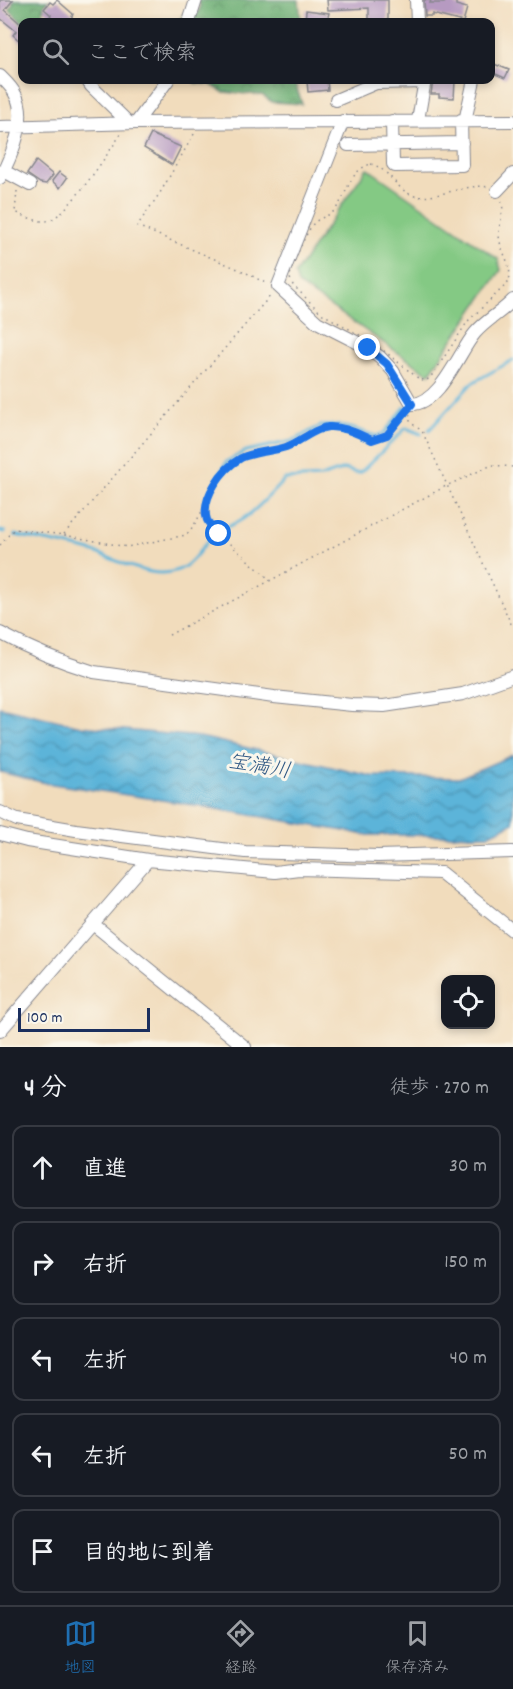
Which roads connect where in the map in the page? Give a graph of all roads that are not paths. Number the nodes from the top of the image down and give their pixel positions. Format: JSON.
{"nodes":[{"id":1,"x":196,"y":0,"type":"edge"},
{"id":2,"x":416,"y":0,"type":"edge"},
{"id":3,"x":190,"y":18,"type":"edge"},
{"id":4,"x":417,"y":18,"type":"edge"},
{"id":5,"x":0,"y":76,"type":"edge"},
{"id":6,"x":90,"y":84,"type":"edge"},
{"id":7,"x":165,"y":84,"type":"edge"},
{"id":8,"x":366,"y":84,"type":"edge"},
{"id":9,"x":424,"y":84,"type":"edge"},
{"id":10,"x":473,"y":84,"type":"edge"},
{"id":11,"x":336,"y":100,"type":"dead end"},
{"id":12,"x":392,"y":120,"type":"junction"},
{"id":13,"x":418,"y":120,"type":"junction"},
{"id":14,"x":343,"y":121,"type":"junction"},
{"id":15,"x":463,"y":121,"type":"junction"},
{"id":16,"x":513,"y":121,"type":"edge"},
{"id":17,"x":132,"y":123,"type":"junction"},
{"id":18,"x":0,"y":127,"type":"edge"},
{"id":19,"x":18,"y":127,"type":"junction"},
{"id":20,"x":462,"y":142,"type":"junction"},
{"id":21,"x":392,"y":144,"type":"junction"},
{"id":22,"x":348,"y":145,"type":"dead end"},
{"id":23,"x":513,"y":174,"type":"edge"},
{"id":24,"x":2,"y":175,"type":"edge"},
{"id":25,"x":24,"y":182,"type":"road end"},
{"id":26,"x":497,"y":191,"type":"road end"},
{"id":27,"x":513,"y":300,"type":"edge"},
{"id":28,"x":0,"y":633,"type":"edge"},
{"id":29,"x":513,"y":676,"type":"edge"},
{"id":30,"x":0,"y":812,"type":"edge"},
{"id":31,"x":0,"y":834,"type":"edge"},
{"id":32,"x":513,"y":852,"type":"edge"},
{"id":33,"x":148,"y":860,"type":"junction"},
{"id":34,"x":93,"y":924,"type":"junction"},
{"id":35,"x":513,"y":931,"type":"edge"},
{"id":36,"x":0,"y":1031,"type":"edge"},
{"id":37,"x":245,"y":1047,"type":"edge"}],
"edges":[{"from":1,"to":3,"type":"street"},
{"from":2,"to":4,"type":"street"},
{"from":5,"to":19,"type":"street"},
{"from":6,"to":17,"type":"street"},
{"from":7,"to":17,"type":"street"},
{"from":8,"to":11,"type":"street"},
{"from":9,"to":13,"type":"street"},
{"from":10,"to":15,"type":"street"},
{"from":12,"to":13,"type":"street"},
{"from":12,"to":14,"type":"street"},
{"from":12,"to":21,"type":"street"},
{"from":13,"to":15,"type":"street"},
{"from":14,"to":17,"type":"street"},
{"from":14,"to":27,"type":"street"},
{"from":15,"to":16,"type":"street"},
{"from":15,"to":20,"type":"street"},
{"from":17,"to":19,"type":"street"},
{"from":18,"to":19,"type":"street"},
{"from":19,"to":24,"type":"street"},
{"from":20,"to":21,"type":"street"},
{"from":20,"to":21,"type":"street"},
{"from":21,"to":22,"type":"street"},
{"from":23,"to":26,"type":"street"},
{"from":24,"to":25,"type":"street"},
{"from":28,"to":29,"type":"street"},
{"from":30,"to":32,"type":"street"},
{"from":31,"to":33,"type":"street"},
{"from":33,"to":34,"type":"street"},
{"from":33,"to":35,"type":"street"},
{"from":34,"to":36,"type":"street"},
{"from":34,"to":37,"type":"street"}]}
